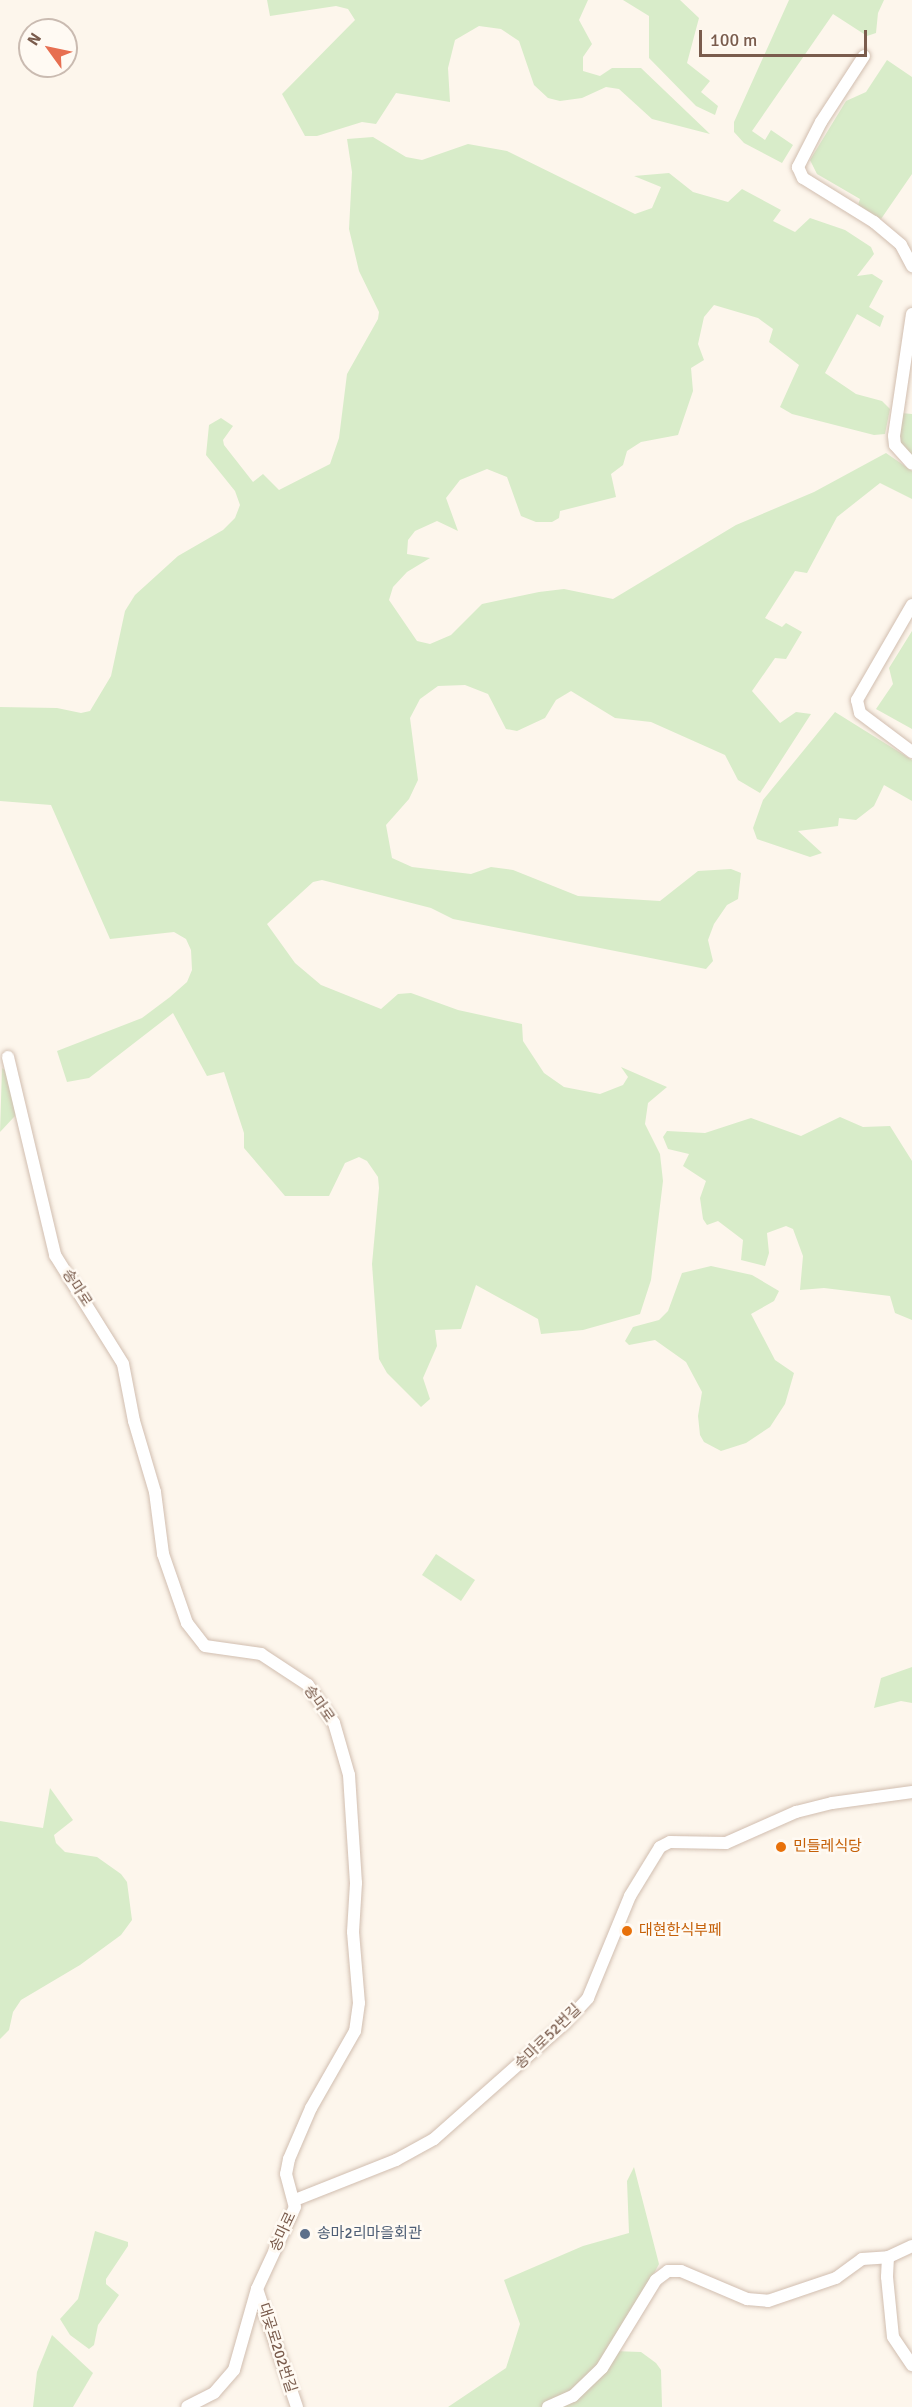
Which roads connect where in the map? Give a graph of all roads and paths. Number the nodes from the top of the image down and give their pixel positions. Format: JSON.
{"nodes":[{"id":1,"x":864,"y":56,"type":"dead end"},
{"id":2,"x":912,"y":266,"type":"edge"},
{"id":3,"x":912,"y":314,"type":"edge"},
{"id":4,"x":912,"y":464,"type":"edge"},
{"id":5,"x":912,"y":604,"type":"edge"},
{"id":6,"x":912,"y":752,"type":"edge"},
{"id":7,"x":9,"y":1057,"type":"dead end"},
{"id":8,"x":912,"y":1792,"type":"edge"},
{"id":9,"x":295,"y":2200,"type":"junction"},
{"id":10,"x":912,"y":2246,"type":"edge"},
{"id":11,"x":888,"y":2257,"type":"junction"},
{"id":12,"x":257,"y":2289,"type":"junction"},
{"id":13,"x":912,"y":2365,"type":"edge"},
{"id":14,"x":187,"y":2407,"type":"edge"},
{"id":15,"x":297,"y":2407,"type":"edge"},
{"id":16,"x":548,"y":2407,"type":"edge"}],
"edges":[{"from":1,"to":2,"type":"street"},
{"from":3,"to":4,"type":"street"},
{"from":5,"to":6,"type":"street"},
{"from":7,"to":9,"type":"street","name":"송마로"},
{"from":8,"to":9,"type":"street","name":"송마로52번길"},
{"from":9,"to":12,"type":"street","name":"송마로"},
{"from":10,"to":11,"type":"street"},
{"from":11,"to":13,"type":"street"},
{"from":11,"to":16,"type":"street"},
{"from":12,"to":14,"type":"street","name":"송마로"},
{"from":12,"to":15,"type":"street","name":"대곶로202번길"}]}
